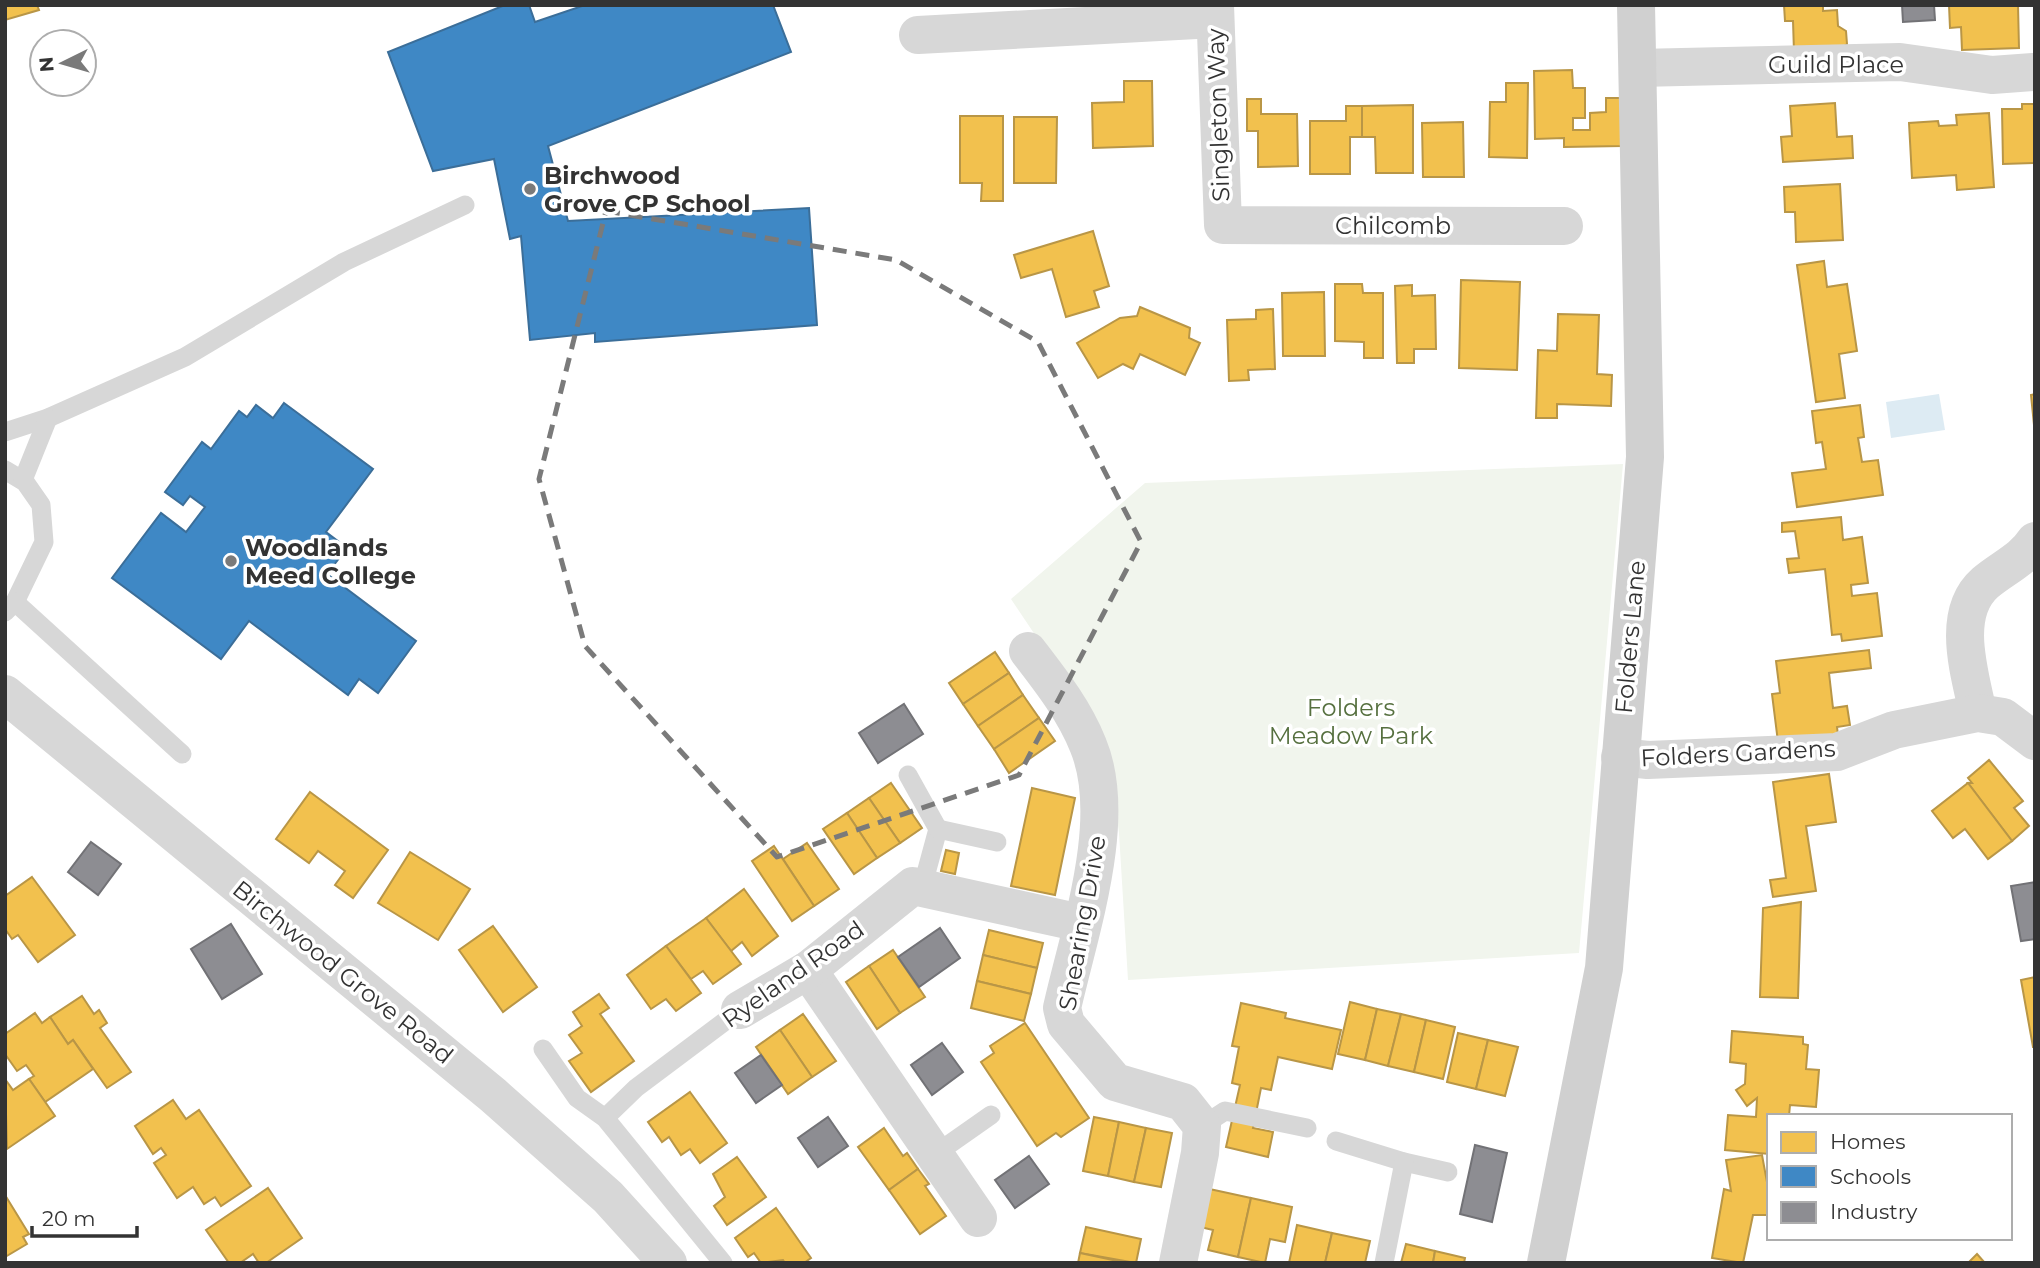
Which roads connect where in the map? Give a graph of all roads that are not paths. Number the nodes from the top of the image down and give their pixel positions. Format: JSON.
{"nodes":[{"id":1,"x":1636,"y":5,"type":"edge"},
{"id":2,"x":1215,"y":12,"type":"edge"},
{"id":3,"x":918,"y":35,"type":"dead end"},
{"id":4,"x":1638,"y":68,"type":"junction"},
{"id":5,"x":2034,"y":72,"type":"edge"},
{"id":6,"x":465,"y":205,"type":"dead end"},
{"id":7,"x":1223,"y":225,"type":"joint"},
{"id":8,"x":1564,"y":226,"type":"dead end"},
{"id":9,"x":48,"y":418,"type":"junction"},
{"id":10,"x":5,"y":432,"type":"edge"},
{"id":11,"x":5,"y":470,"type":"edge"},
{"id":12,"x":23,"y":480,"type":"junction"},
{"id":13,"x":2035,"y":541,"type":"edge"},
{"id":14,"x":10,"y":607,"type":"edge"},
{"id":15,"x":1028,"y":651,"type":"dead end"},
{"id":16,"x":5,"y":694,"type":"edge"},
{"id":17,"x":1978,"y":713,"type":"junction"},
{"id":18,"x":2035,"y":741,"type":"edge"},
{"id":19,"x":182,"y":754,"type":"dead end"},
{"id":20,"x":1620,"y":757,"type":"junction"},
{"id":21,"x":908,"y":775,"type":"dead end"},
{"id":22,"x":938,"y":829,"type":"junction"},
{"id":23,"x":996,"y":842,"type":"dead end"},
{"id":24,"x":922,"y":888,"type":"junction"},
{"id":25,"x":1081,"y":923,"type":"junction"},
{"id":26,"x":808,"y":970,"type":"junction"},
{"id":27,"x":740,"y":1010,"type":"joint"},
{"id":28,"x":543,"y":1049,"type":"dead end"},
{"id":29,"x":990,"y":1115,"type":"dead end"},
{"id":30,"x":605,"y":1118,"type":"junction"},
{"id":31,"x":1202,"y":1126,"type":"junction"},
{"id":32,"x":1307,"y":1128,"type":"dead end"},
{"id":33,"x":1336,"y":1141,"type":"dead end"},
{"id":34,"x":934,"y":1155,"type":"junction"},
{"id":35,"x":1404,"y":1162,"type":"junction"},
{"id":36,"x":1448,"y":1172,"type":"dead end"},
{"id":37,"x":978,"y":1218,"type":"dead end"},
{"id":38,"x":668,"y":1263,"type":"edge"},
{"id":39,"x":723,"y":1263,"type":"edge"},
{"id":40,"x":1178,"y":1263,"type":"edge"},
{"id":41,"x":1384,"y":1263,"type":"edge"},
{"id":42,"x":1546,"y":1263,"type":"edge"}],
"edges":[{"from":1,"to":4,"type":"main road","name":"Folders Lane"},
{"from":2,"to":3,"type":"street"},
{"from":2,"to":7,"type":"street","name":"Singleton Way"},
{"from":4,"to":5,"type":"street","name":"Guild Place"},
{"from":4,"to":20,"type":"main road","name":"Folders Lane"},
{"from":6,"to":9,"type":"lane"},
{"from":7,"to":8,"type":"street","name":"Chilcomb"},
{"from":9,"to":10,"type":"lane"},
{"from":9,"to":12,"type":"lane"},
{"from":11,"to":12,"type":"lane"},
{"from":12,"to":14,"type":"lane"},
{"from":13,"to":17,"type":"street"},
{"from":14,"to":19,"type":"lane"},
{"from":15,"to":25,"type":"street","name":"Shearing Drive"},
{"from":16,"to":38,"type":"street","name":"Birchwood Grove Road"},
{"from":17,"to":18,"type":"street","name":"Folders Gardens"},
{"from":17,"to":20,"type":"street","name":"Folders Gardens"},
{"from":20,"to":42,"type":"main road","name":"Folders Lane"},
{"from":21,"to":22,"type":"lane"},
{"from":22,"to":23,"type":"lane"},
{"from":22,"to":24,"type":"lane"},
{"from":24,"to":25,"type":"street"},
{"from":24,"to":26,"type":"street","name":"Ryeland Road"},
{"from":25,"to":31,"type":"street","name":"Shearing Drive"},
{"from":26,"to":27,"type":"street","name":"Ryeland Road"},
{"from":26,"to":34,"type":"street"},
{"from":27,"to":30,"type":"lane","name":"Ryeland Road"},
{"from":28,"to":30,"type":"lane"},
{"from":29,"to":34,"type":"lane"},
{"from":30,"to":39,"type":"lane"},
{"from":31,"to":32,"type":"lane"},
{"from":31,"to":40,"type":"street"},
{"from":33,"to":35,"type":"lane"},
{"from":34,"to":37,"type":"street"},
{"from":35,"to":36,"type":"lane"},
{"from":35,"to":41,"type":"lane"}]}
